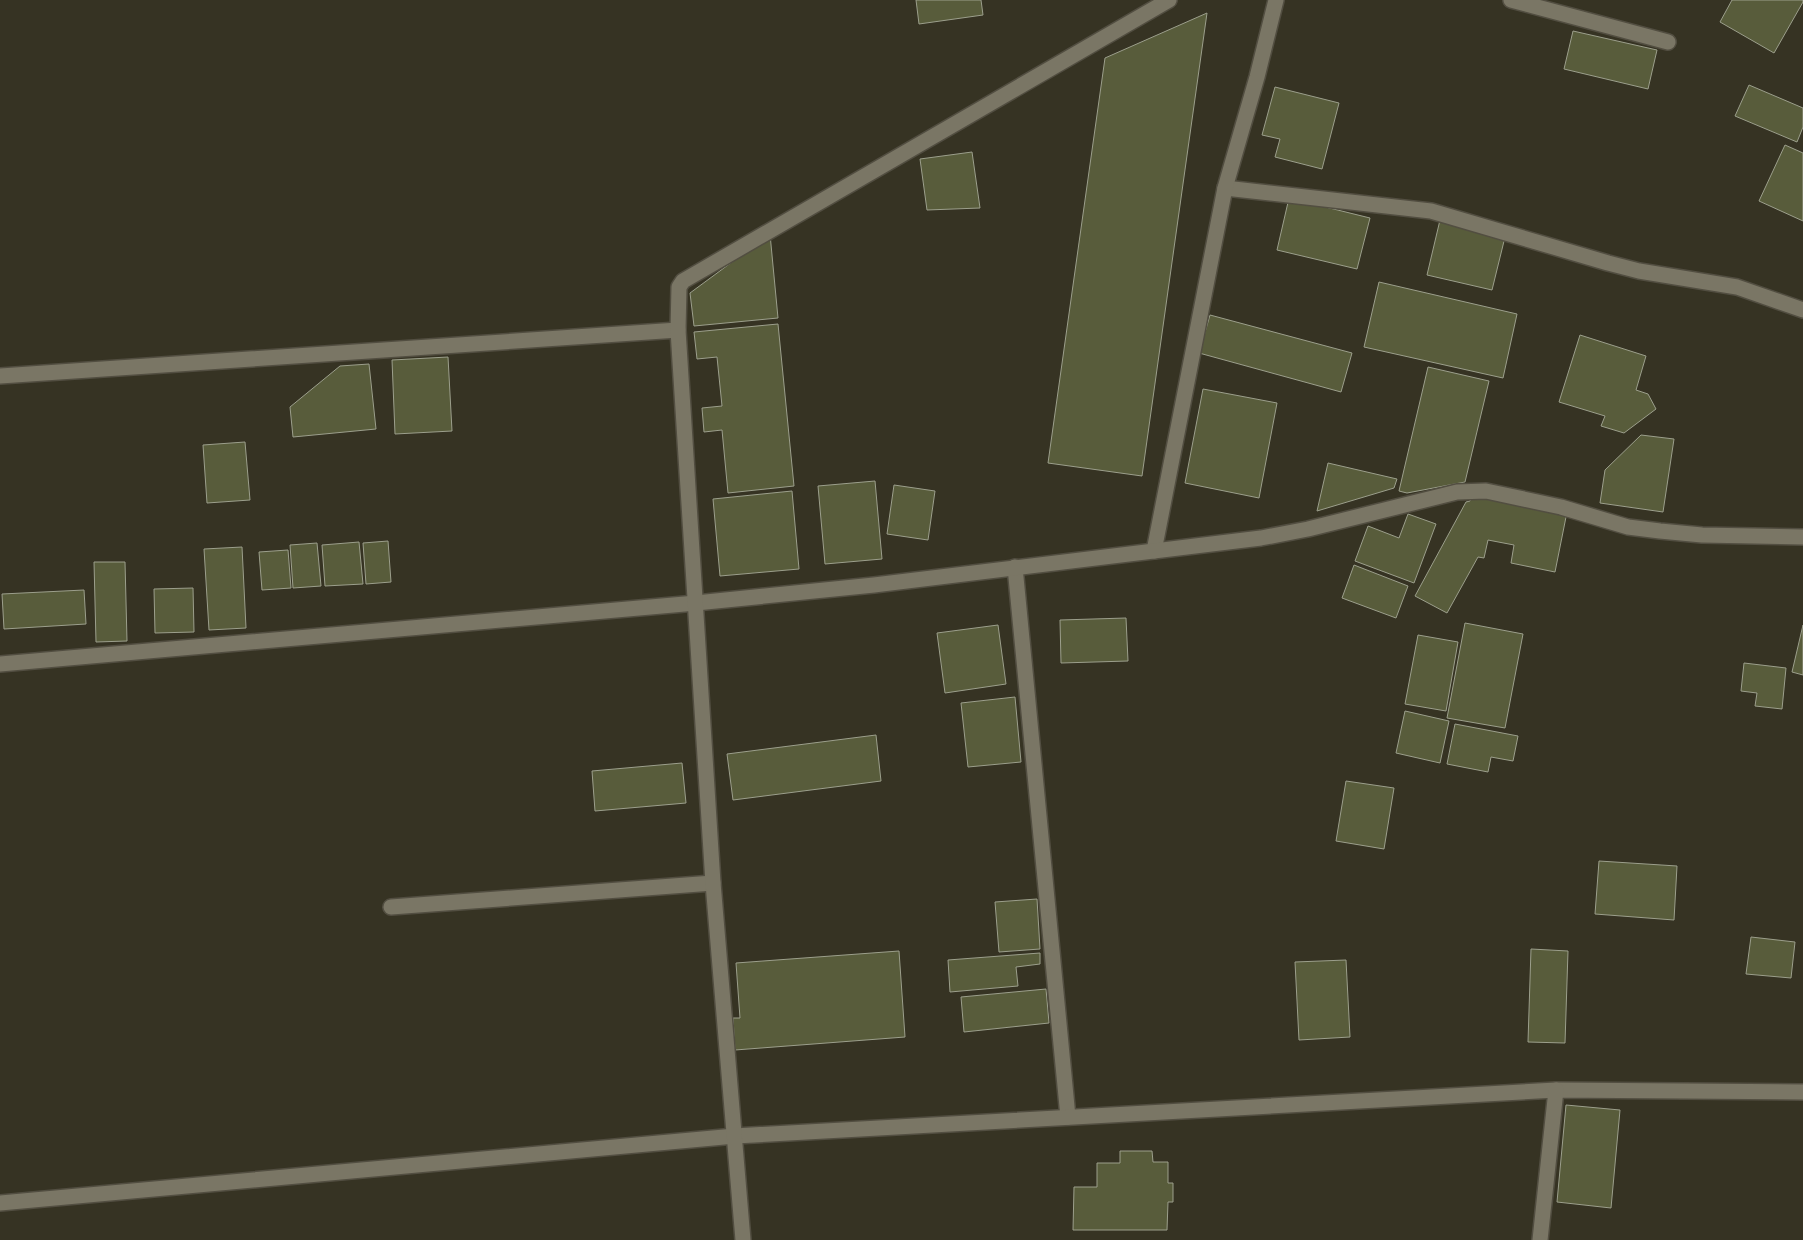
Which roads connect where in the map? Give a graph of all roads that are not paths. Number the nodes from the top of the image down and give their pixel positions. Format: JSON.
{"nodes":[{"id":1,"x":1169,"y":0,"type":"edge"},
{"id":2,"x":1276,"y":0,"type":"edge"},
{"id":3,"x":1511,"y":0,"type":"edge"},
{"id":4,"x":1668,"y":42,"type":"dead end"},
{"id":5,"x":1224,"y":188,"type":"junction"},
{"id":6,"x":1803,"y":310,"type":"edge"},
{"id":7,"x":678,"y":330,"type":"junction"},
{"id":8,"x":0,"y":376,"type":"edge"},
{"id":9,"x":1803,"y":537,"type":"edge"},
{"id":10,"x":1154,"y":551,"type":"junction"},
{"id":11,"x":1015,"y":567,"type":"junction"},
{"id":12,"x":696,"y":603,"type":"junction"},
{"id":13,"x":0,"y":664,"type":"edge"},
{"id":14,"x":713,"y":883,"type":"junction"},
{"id":15,"x":391,"y":907,"type":"dead end"},
{"id":16,"x":1556,"y":1090,"type":"junction"},
{"id":17,"x":1803,"y":1092,"type":"edge"},
{"id":18,"x":1068,"y":1117,"type":"junction"},
{"id":19,"x":735,"y":1136,"type":"junction"},
{"id":20,"x":0,"y":1203,"type":"edge"},
{"id":21,"x":743,"y":1240,"type":"edge"},
{"id":22,"x":1540,"y":1240,"type":"edge"}],
"edges":[{"from":1,"to":7,"type":"street"},
{"from":2,"to":5,"type":"street"},
{"from":3,"to":4,"type":"street"},
{"from":5,"to":6,"type":"street"},
{"from":5,"to":10,"type":"street"},
{"from":7,"to":8,"type":"street"},
{"from":7,"to":12,"type":"street"},
{"from":9,"to":10,"type":"street"},
{"from":10,"to":11,"type":"street"},
{"from":11,"to":12,"type":"street"},
{"from":11,"to":18,"type":"street"},
{"from":12,"to":13,"type":"street"},
{"from":12,"to":14,"type":"street"},
{"from":14,"to":15,"type":"street"},
{"from":14,"to":19,"type":"street"},
{"from":16,"to":17,"type":"street"},
{"from":16,"to":18,"type":"street"},
{"from":16,"to":22,"type":"street"},
{"from":18,"to":19,"type":"street"},
{"from":19,"to":20,"type":"street"},
{"from":19,"to":21,"type":"street"}]}
